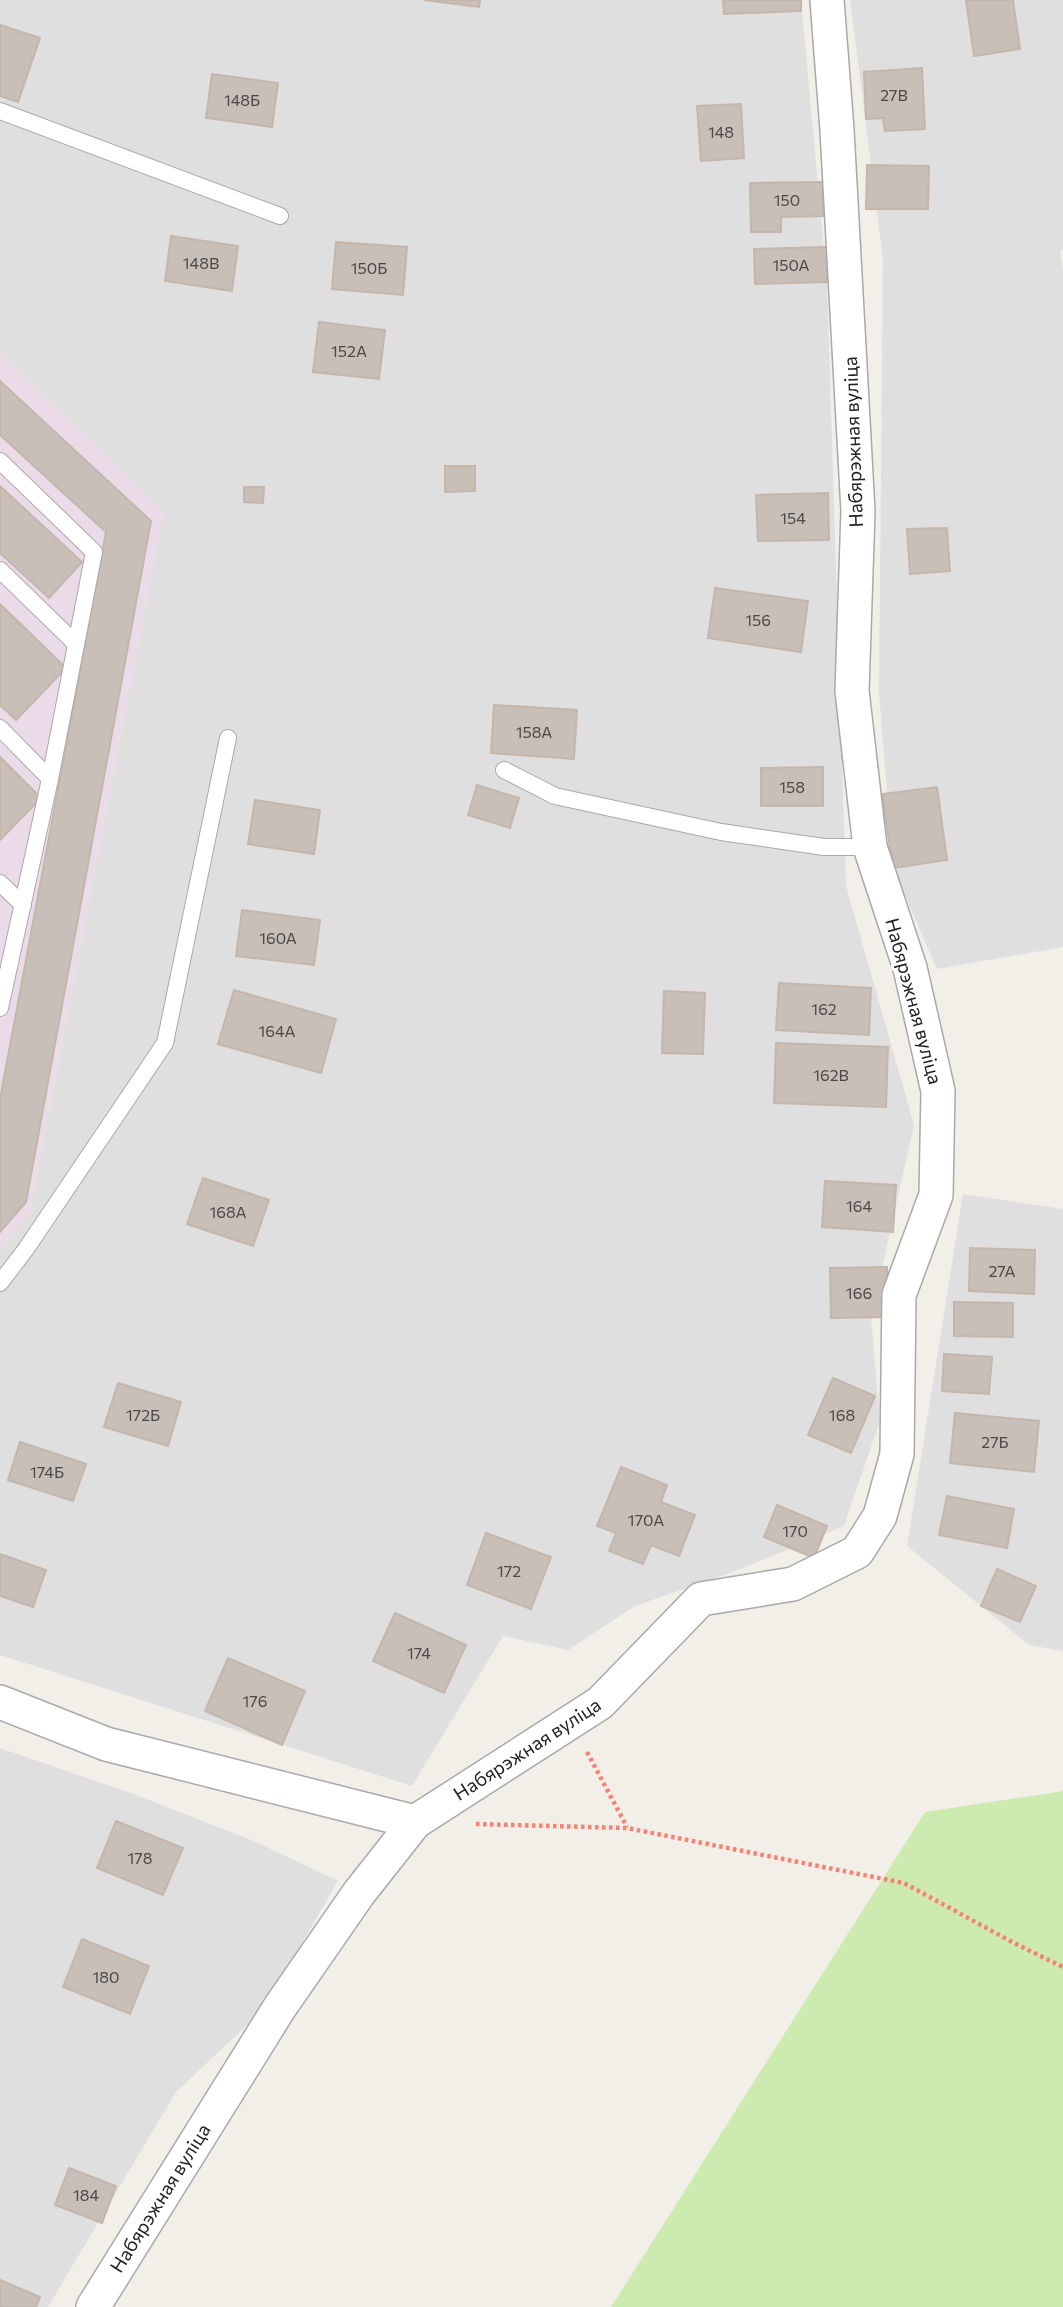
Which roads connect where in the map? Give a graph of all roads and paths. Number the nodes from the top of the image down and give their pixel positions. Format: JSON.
{"nodes":[{"id":1,"x":827,"y":0,"type":"edge"},
{"id":2,"x":0,"y":111,"type":"edge"},
{"id":3,"x":280,"y":216,"type":"dead end"},
{"id":4,"x":0,"y":461,"type":"edge"},
{"id":5,"x":0,"y":570,"type":"edge"},
{"id":6,"x":76,"y":644,"type":"junction"},
{"id":7,"x":0,"y":728,"type":"edge"},
{"id":8,"x":228,"y":738,"type":"dead end"},
{"id":9,"x":504,"y":771,"type":"dead end"},
{"id":10,"x":51,"y":779,"type":"junction"},
{"id":11,"x":870,"y":847,"type":"junction"},
{"id":12,"x":0,"y":883,"type":"edge"},
{"id":13,"x":23,"y":905,"type":"junction"},
{"id":14,"x":0,"y":1008,"type":"edge"},
{"id":15,"x":0,"y":1283,"type":"edge"},
{"id":16,"x":0,"y":1702,"type":"edge"},
{"id":17,"x":571,"y":1722,"type":"junction"},
{"id":18,"x":415,"y":1822,"type":"junction"},
{"id":19,"x":468,"y":1824,"type":"dead end"},
{"id":20,"x":628,"y":1828,"type":"junction"},
{"id":21,"x":1063,"y":1967,"type":"edge"},
{"id":22,"x":93,"y":2307,"type":"edge"}],
"edges":[{"from":1,"to":11,"type":"street","name":"Набярэжная вуліца"},
{"from":2,"to":3,"type":"lane"},
{"from":4,"to":6,"type":"lane"},
{"from":5,"to":6,"type":"lane"},
{"from":6,"to":10,"type":"lane"},
{"from":7,"to":10,"type":"lane"},
{"from":8,"to":15,"type":"lane"},
{"from":9,"to":11,"type":"lane"},
{"from":10,"to":13,"type":"lane"},
{"from":11,"to":17,"type":"street","name":"Набярэжная вуліца"},
{"from":12,"to":13,"type":"lane"},
{"from":13,"to":14,"type":"lane"},
{"from":16,"to":18,"type":"street"},
{"from":17,"to":18,"type":"street","name":"Набярэжная вуліца"},
{"from":17,"to":20,"type":"path"},
{"from":18,"to":22,"type":"street","name":"Набярэжная вуліца"},
{"from":19,"to":20,"type":"path"},
{"from":20,"to":21,"type":"path"}]}
